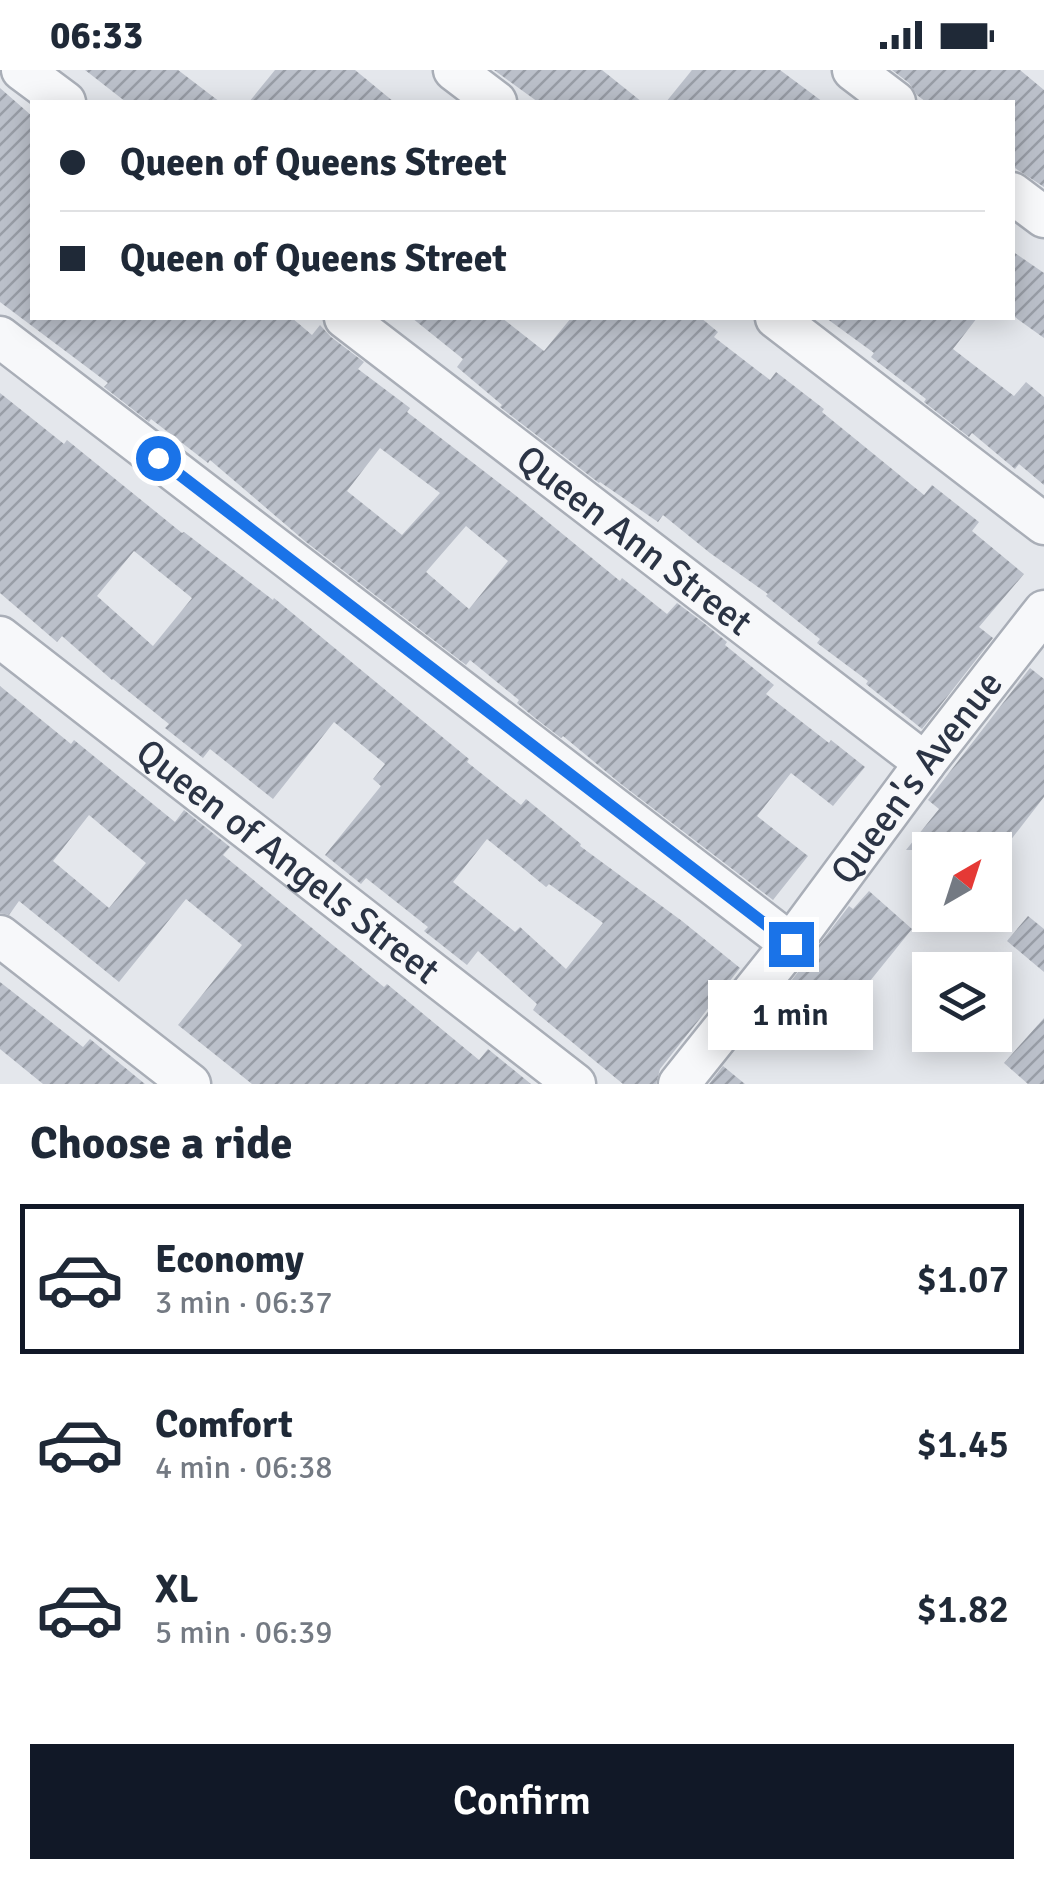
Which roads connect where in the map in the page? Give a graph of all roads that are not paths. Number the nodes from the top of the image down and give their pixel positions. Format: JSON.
{"nodes":[{"id":1,"x":22,"y":70,"type":"edge"},
{"id":2,"x":454,"y":70,"type":"edge"},
{"id":3,"x":853,"y":70,"type":"edge"},
{"id":4,"x":62,"y":100,"type":"edge"},
{"id":5,"x":493,"y":100,"type":"edge"},
{"id":6,"x":892,"y":100,"type":"edge"},
{"id":7,"x":1015,"y":194,"type":"edge"},
{"id":8,"x":1044,"y":217,"type":"edge"},
{"id":9,"x":348,"y":320,"type":"edge"},
{"id":10,"x":779,"y":320,"type":"edge"},
{"id":11,"x":0,"y":337,"type":"edge"},
{"id":12,"x":1044,"y":524,"type":"edge"},
{"id":13,"x":1044,"y":611,"type":"edge"},
{"id":14,"x":0,"y":637,"type":"edge"},
{"id":15,"x":925,"y":763,"type":"junction"},
{"id":16,"x":0,"y":936,"type":"edge"},
{"id":17,"x":791,"y":944,"type":"junction"},
{"id":18,"x":190,"y":1084,"type":"edge"},
{"id":19,"x":575,"y":1084,"type":"edge"},
{"id":20,"x":679,"y":1084,"type":"edge"}],
"edges":[{"from":1,"to":4,"type":"street"},
{"from":2,"to":5,"type":"street"},
{"from":3,"to":6,"type":"street"},
{"from":7,"to":8,"type":"street"},
{"from":9,"to":15,"type":"street","name":"Queen Ann Street"},
{"from":10,"to":12,"type":"street"},
{"from":11,"to":17,"type":"street"},
{"from":13,"to":15,"type":"street","name":"Queen's Avenue"},
{"from":14,"to":19,"type":"street","name":"Queen of Angels Street"},
{"from":15,"to":17,"type":"street","name":"Queen's Avenue"},
{"from":16,"to":18,"type":"street"},
{"from":17,"to":20,"type":"street","name":"Queen's Avenue"}]}
